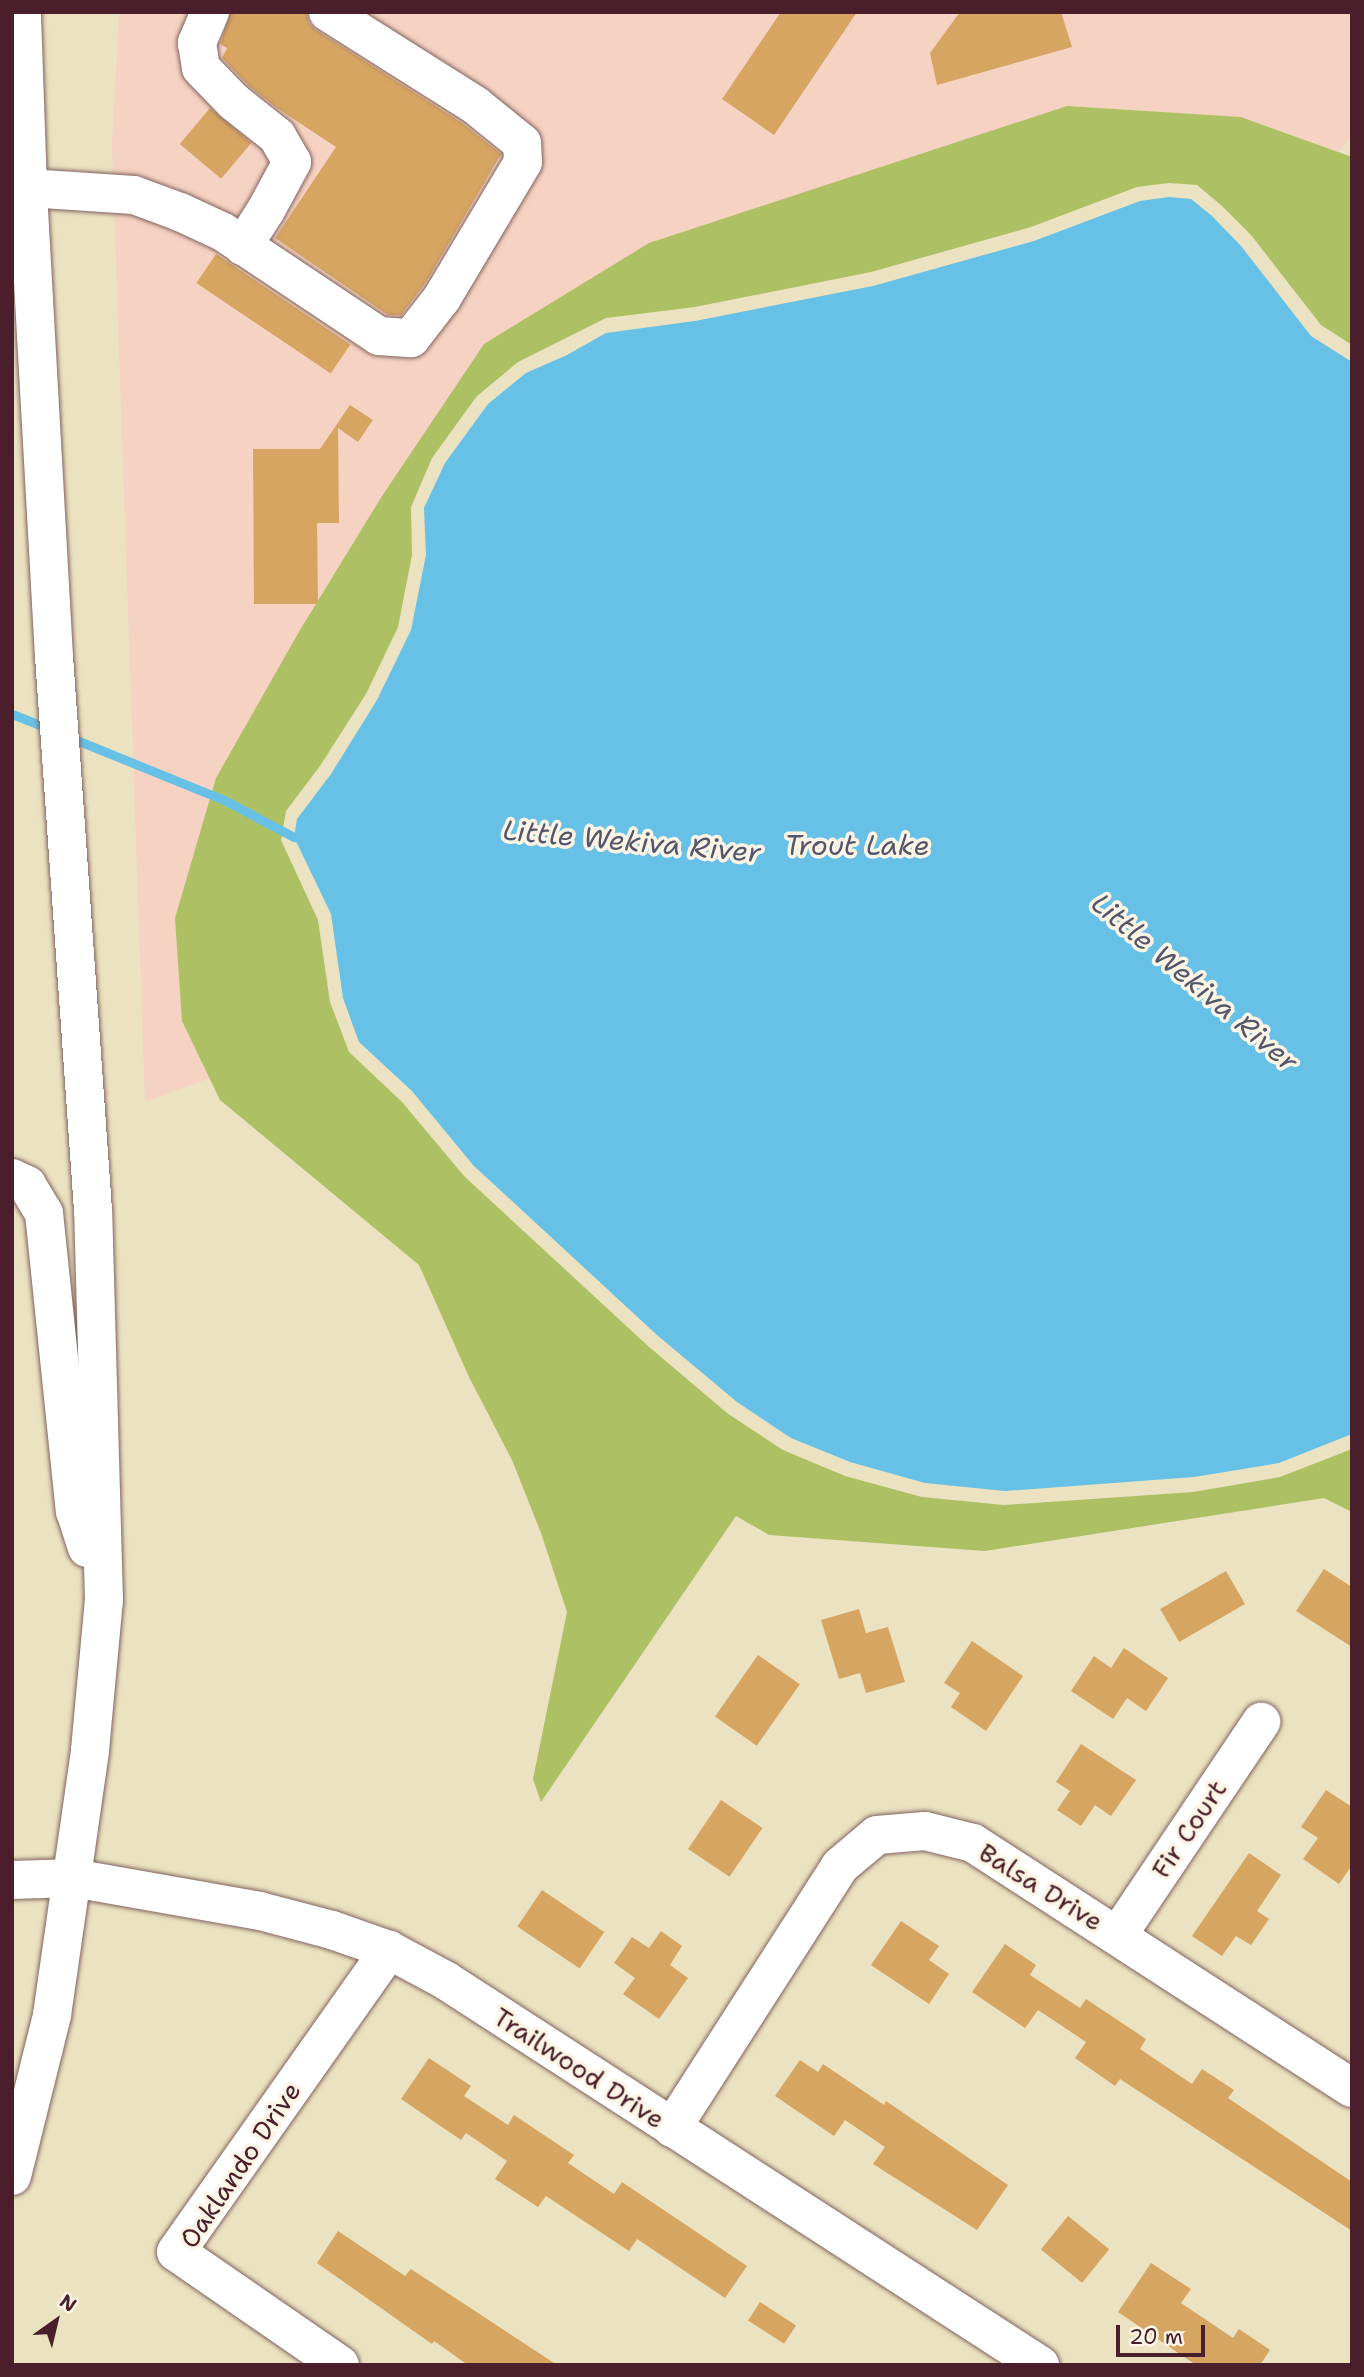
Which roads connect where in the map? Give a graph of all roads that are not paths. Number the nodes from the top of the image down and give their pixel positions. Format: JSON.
{"nodes":[{"id":1,"x":22,"y":12,"type":"edge"},
{"id":2,"x":210,"y":12,"type":"edge"},
{"id":3,"x":328,"y":12,"type":"edge"},
{"id":4,"x":20,"y":186,"type":"edge"},
{"id":5,"x":243,"y":246,"type":"junction"},
{"id":6,"x":12,"y":1178,"type":"edge"},
{"id":7,"x":104,"y":1600,"type":"junction"},
{"id":8,"x":1261,"y":1722,"type":"dead end"},
{"id":9,"x":12,"y":1851,"type":"edge"},
{"id":10,"x":73,"y":1878,"type":"junction"},
{"id":11,"x":12,"y":1881,"type":"edge"},
{"id":12,"x":1118,"y":1936,"type":"junction"},
{"id":13,"x":389,"y":1950,"type":"junction"},
{"id":14,"x":1352,"y":2088,"type":"edge"},
{"id":15,"x":673,"y":2128,"type":"junction"},
{"id":16,"x":12,"y":2176,"type":"edge"},
{"id":17,"x":340,"y":2365,"type":"edge"},
{"id":18,"x":1040,"y":2365,"type":"edge"}],
"edges":[{"from":1,"to":4,"type":"street"},
{"from":2,"to":5,"type":"street"},
{"from":3,"to":5,"type":"street"},
{"from":4,"to":5,"type":"street"},
{"from":4,"to":7,"type":"street"},
{"from":6,"to":7,"type":"street"},
{"from":7,"to":10,"type":"street"},
{"from":8,"to":12,"type":"street","name":"Fir Court"},
{"from":9,"to":10,"type":"street","name":"Trailwood Drive"},
{"from":10,"to":11,"type":"street","name":"Trailwood Drive"},
{"from":10,"to":13,"type":"street","name":"Trailwood Drive"},
{"from":10,"to":16,"type":"street"},
{"from":12,"to":14,"type":"street","name":"Balsa Drive"},
{"from":12,"to":15,"type":"street","name":"Balsa Drive"},
{"from":13,"to":15,"type":"street","name":"Trailwood Drive"},
{"from":13,"to":17,"type":"street","name":"Oaklando Drive"},
{"from":15,"to":18,"type":"street","name":"Trailwood Drive"}]}
